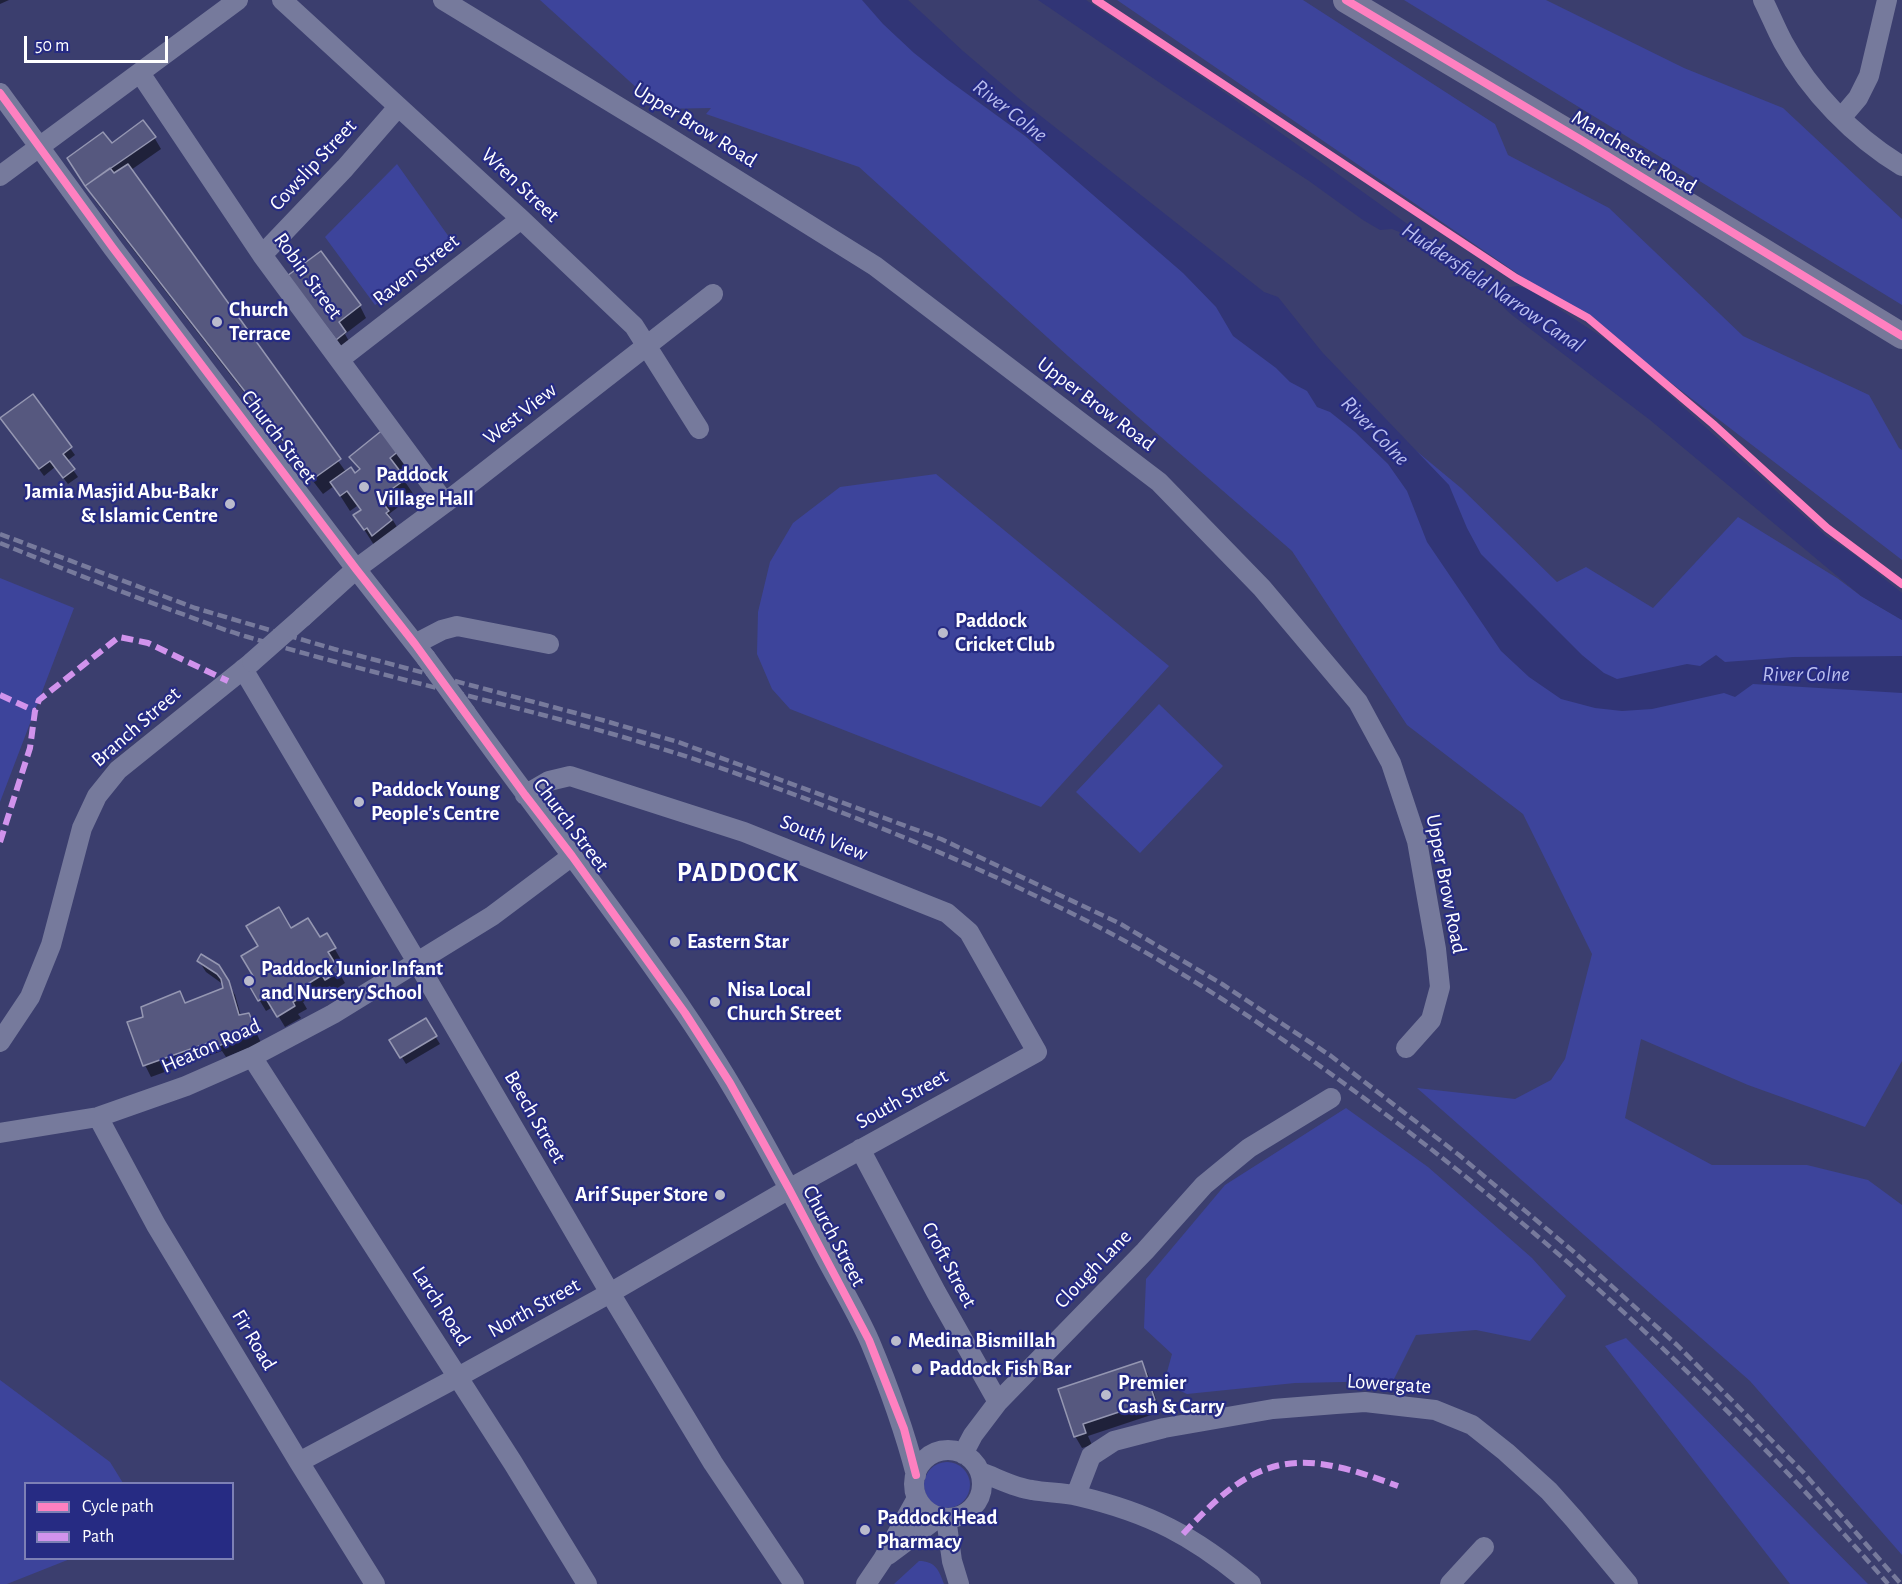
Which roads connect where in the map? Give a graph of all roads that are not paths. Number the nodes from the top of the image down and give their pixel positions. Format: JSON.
{"nodes":[{"id":1,"x":238,"y":0,"type":"edge"},
{"id":2,"x":282,"y":0,"type":"edge"},
{"id":3,"x":443,"y":0,"type":"edge"},
{"id":4,"x":1346,"y":0,"type":"edge"},
{"id":5,"x":1763,"y":0,"type":"edge"},
{"id":6,"x":1887,"y":0,"type":"edge"},
{"id":7,"x":140,"y":73,"type":"junction"},
{"id":8,"x":0,"y":93,"type":"edge"},
{"id":9,"x":398,"y":107,"type":"junction"},
{"id":10,"x":1841,"y":118,"type":"junction"},
{"id":11,"x":40,"y":147,"type":"junction"},
{"id":12,"x":1902,"y":166,"type":"edge"},
{"id":13,"x":0,"y":176,"type":"edge"},
{"id":14,"x":521,"y":219,"type":"junction"},
{"id":15,"x":262,"y":255,"type":"junction"},
{"id":16,"x":712,"y":294,"type":"dead end"},
{"id":17,"x":1902,"y":336,"type":"edge"},
{"id":18,"x":646,"y":347,"type":"junction"},
{"id":19,"x":340,"y":359,"type":"junction"},
{"id":20,"x":699,"y":429,"type":"dead end"},
{"id":21,"x":445,"y":503,"type":"junction"},
{"id":22,"x":356,"y":569,"type":"junction"},
{"id":23,"x":549,"y":644,"type":"dead end"},
{"id":24,"x":421,"y":651,"type":"junction"},
{"id":25,"x":247,"y":666,"type":"junction"},
{"id":26,"x":525,"y":795,"type":"junction"},
{"id":27,"x":572,"y":856,"type":"junction"},
{"id":28,"x":417,"y":962,"type":"junction"},
{"id":29,"x":0,"y":1042,"type":"edge"},
{"id":30,"x":1406,"y":1048,"type":"dead end"},
{"id":31,"x":1037,"y":1052,"type":"joint"},
{"id":32,"x":252,"y":1056,"type":"junction"},
{"id":33,"x":1331,"y":1098,"type":"dead end"},
{"id":34,"x":98,"y":1117,"type":"junction"},
{"id":35,"x":0,"y":1132,"type":"edge"},
{"id":36,"x":860,"y":1149,"type":"junction"},
{"id":37,"x":789,"y":1189,"type":"junction"},
{"id":38,"x":610,"y":1293,"type":"junction"},
{"id":39,"x":459,"y":1377,"type":"junction"},
{"id":40,"x":998,"y":1402,"type":"junction"},
{"id":41,"x":904,"y":1429,"type":"junction"},
{"id":42,"x":941,"y":1451,"type":"junction"},
{"id":43,"x":963,"y":1454,"type":"junction"},
{"id":44,"x":299,"y":1462,"type":"junction"},
{"id":45,"x":980,"y":1472,"type":"junction"},
{"id":46,"x":916,"y":1475,"type":"junction"},
{"id":47,"x":1029,"y":1490,"type":"junction"},
{"id":48,"x":1076,"y":1495,"type":"junction"},
{"id":49,"x":980,"y":1497,"type":"junction"},
{"id":50,"x":917,"y":1498,"type":"junction"},
{"id":51,"x":942,"y":1518,"type":"junction"},
{"id":52,"x":1484,"y":1546,"type":"dead end"},
{"id":53,"x":883,"y":1559,"type":"junction"},
{"id":54,"x":375,"y":1584,"type":"edge"},
{"id":55,"x":587,"y":1584,"type":"edge"},
{"id":56,"x":794,"y":1584,"type":"edge"},
{"id":57,"x":866,"y":1584,"type":"edge"},
{"id":58,"x":959,"y":1584,"type":"edge"},
{"id":59,"x":1251,"y":1584,"type":"edge"},
{"id":60,"x":1450,"y":1584,"type":"edge"},
{"id":61,"x":1628,"y":1584,"type":"edge"}],
"edges":[{"from":1,"to":7,"type":"street"},
{"from":2,"to":9,"type":"street","name":"Wren Street"},
{"from":3,"to":30,"type":"street","name":"Upper Brow Road"},
{"from":4,"to":17,"type":"main road","name":"Manchester Road"},
{"from":5,"to":10,"type":"street"},
{"from":6,"to":10,"type":"street"},
{"from":7,"to":11,"type":"street"},
{"from":7,"to":15,"type":"street","name":"Robin Street"},
{"from":8,"to":11,"type":"street","name":"Church Street"},
{"from":9,"to":14,"type":"street","name":"Wren Street"},
{"from":9,"to":15,"type":"street","name":"Cowslip Street"},
{"from":10,"to":12,"type":"street"},
{"from":11,"to":13,"type":"street"},
{"from":11,"to":22,"type":"street","name":"Church Street"},
{"from":14,"to":18,"type":"street","name":"Wren Street"},
{"from":14,"to":19,"type":"street","name":"Raven Street"},
{"from":15,"to":19,"type":"street","name":"Robin Street"},
{"from":16,"to":18,"type":"street","name":"West View"},
{"from":18,"to":20,"type":"street","name":"Wren Street"},
{"from":18,"to":21,"type":"street","name":"West View"},
{"from":19,"to":21,"type":"street","name":"Robin Street"},
{"from":21,"to":22,"type":"street","name":"West View"},
{"from":22,"to":24,"type":"street","name":"Church Street"},
{"from":22,"to":25,"type":"street","name":"Branch Street","bridge":true},
{"from":23,"to":24,"type":"street"},
{"from":24,"to":26,"type":"street","name":"Church Street","bridge":true},
{"from":25,"to":28,"type":"street","name":"Beech Street"},
{"from":25,"to":29,"type":"street","name":"Branch Street"},
{"from":26,"to":27,"type":"street","name":"Church Street"},
{"from":26,"to":31,"type":"street","name":"South View"},
{"from":27,"to":28,"type":"street","name":"Heaton Road"},
{"from":27,"to":37,"type":"street","name":"Church Street"},
{"from":28,"to":32,"type":"street","name":"Heaton Road"},
{"from":28,"to":38,"type":"street","name":"Beech Street"},
{"from":31,"to":36,"type":"street","name":"South Street"},
{"from":32,"to":34,"type":"street","name":"Heaton Road"},
{"from":32,"to":39,"type":"street","name":"Larch Road"},
{"from":33,"to":40,"type":"street","name":"Clough Lane"},
{"from":34,"to":35,"type":"street","name":"Heaton Road"},
{"from":34,"to":44,"type":"street","name":"Fir Road"},
{"from":36,"to":37,"type":"street","name":"South Street"},
{"from":36,"to":40,"type":"street","name":"Croft Street"},
{"from":37,"to":38,"type":"street","name":"North Street"},
{"from":37,"to":41,"type":"street","name":"Church Street"},
{"from":38,"to":39,"type":"street","name":"North Street"},
{"from":38,"to":56,"type":"street","name":"Beech Street"},
{"from":39,"to":44,"type":"street","name":"North Street"},
{"from":39,"to":55,"type":"street","name":"Larch Road"},
{"from":40,"to":43,"type":"street","name":"Clough Lane"},
{"from":41,"to":42,"type":"street"},
{"from":41,"to":46,"type":"street","name":"Church Street"},
{"from":42,"to":43,"type":"street"},
{"from":42,"to":46,"type":"street"},
{"from":43,"to":45,"type":"street"},
{"from":44,"to":54,"type":"street","name":"Fir Road"},
{"from":45,"to":47,"type":"street"},
{"from":45,"to":49,"type":"street"},
{"from":46,"to":50,"type":"street"},
{"from":47,"to":48,"type":"street"},
{"from":47,"to":49,"type":"street"},
{"from":48,"to":59,"type":"street"},
{"from":48,"to":61,"type":"street","name":"Lowergate"},
{"from":49,"to":51,"type":"street"},
{"from":50,"to":51,"type":"street"},
{"from":50,"to":53,"type":"street"},
{"from":51,"to":53,"type":"street"},
{"from":51,"to":58,"type":"street"},
{"from":52,"to":60,"type":"street"},
{"from":53,"to":57,"type":"street"}]}
